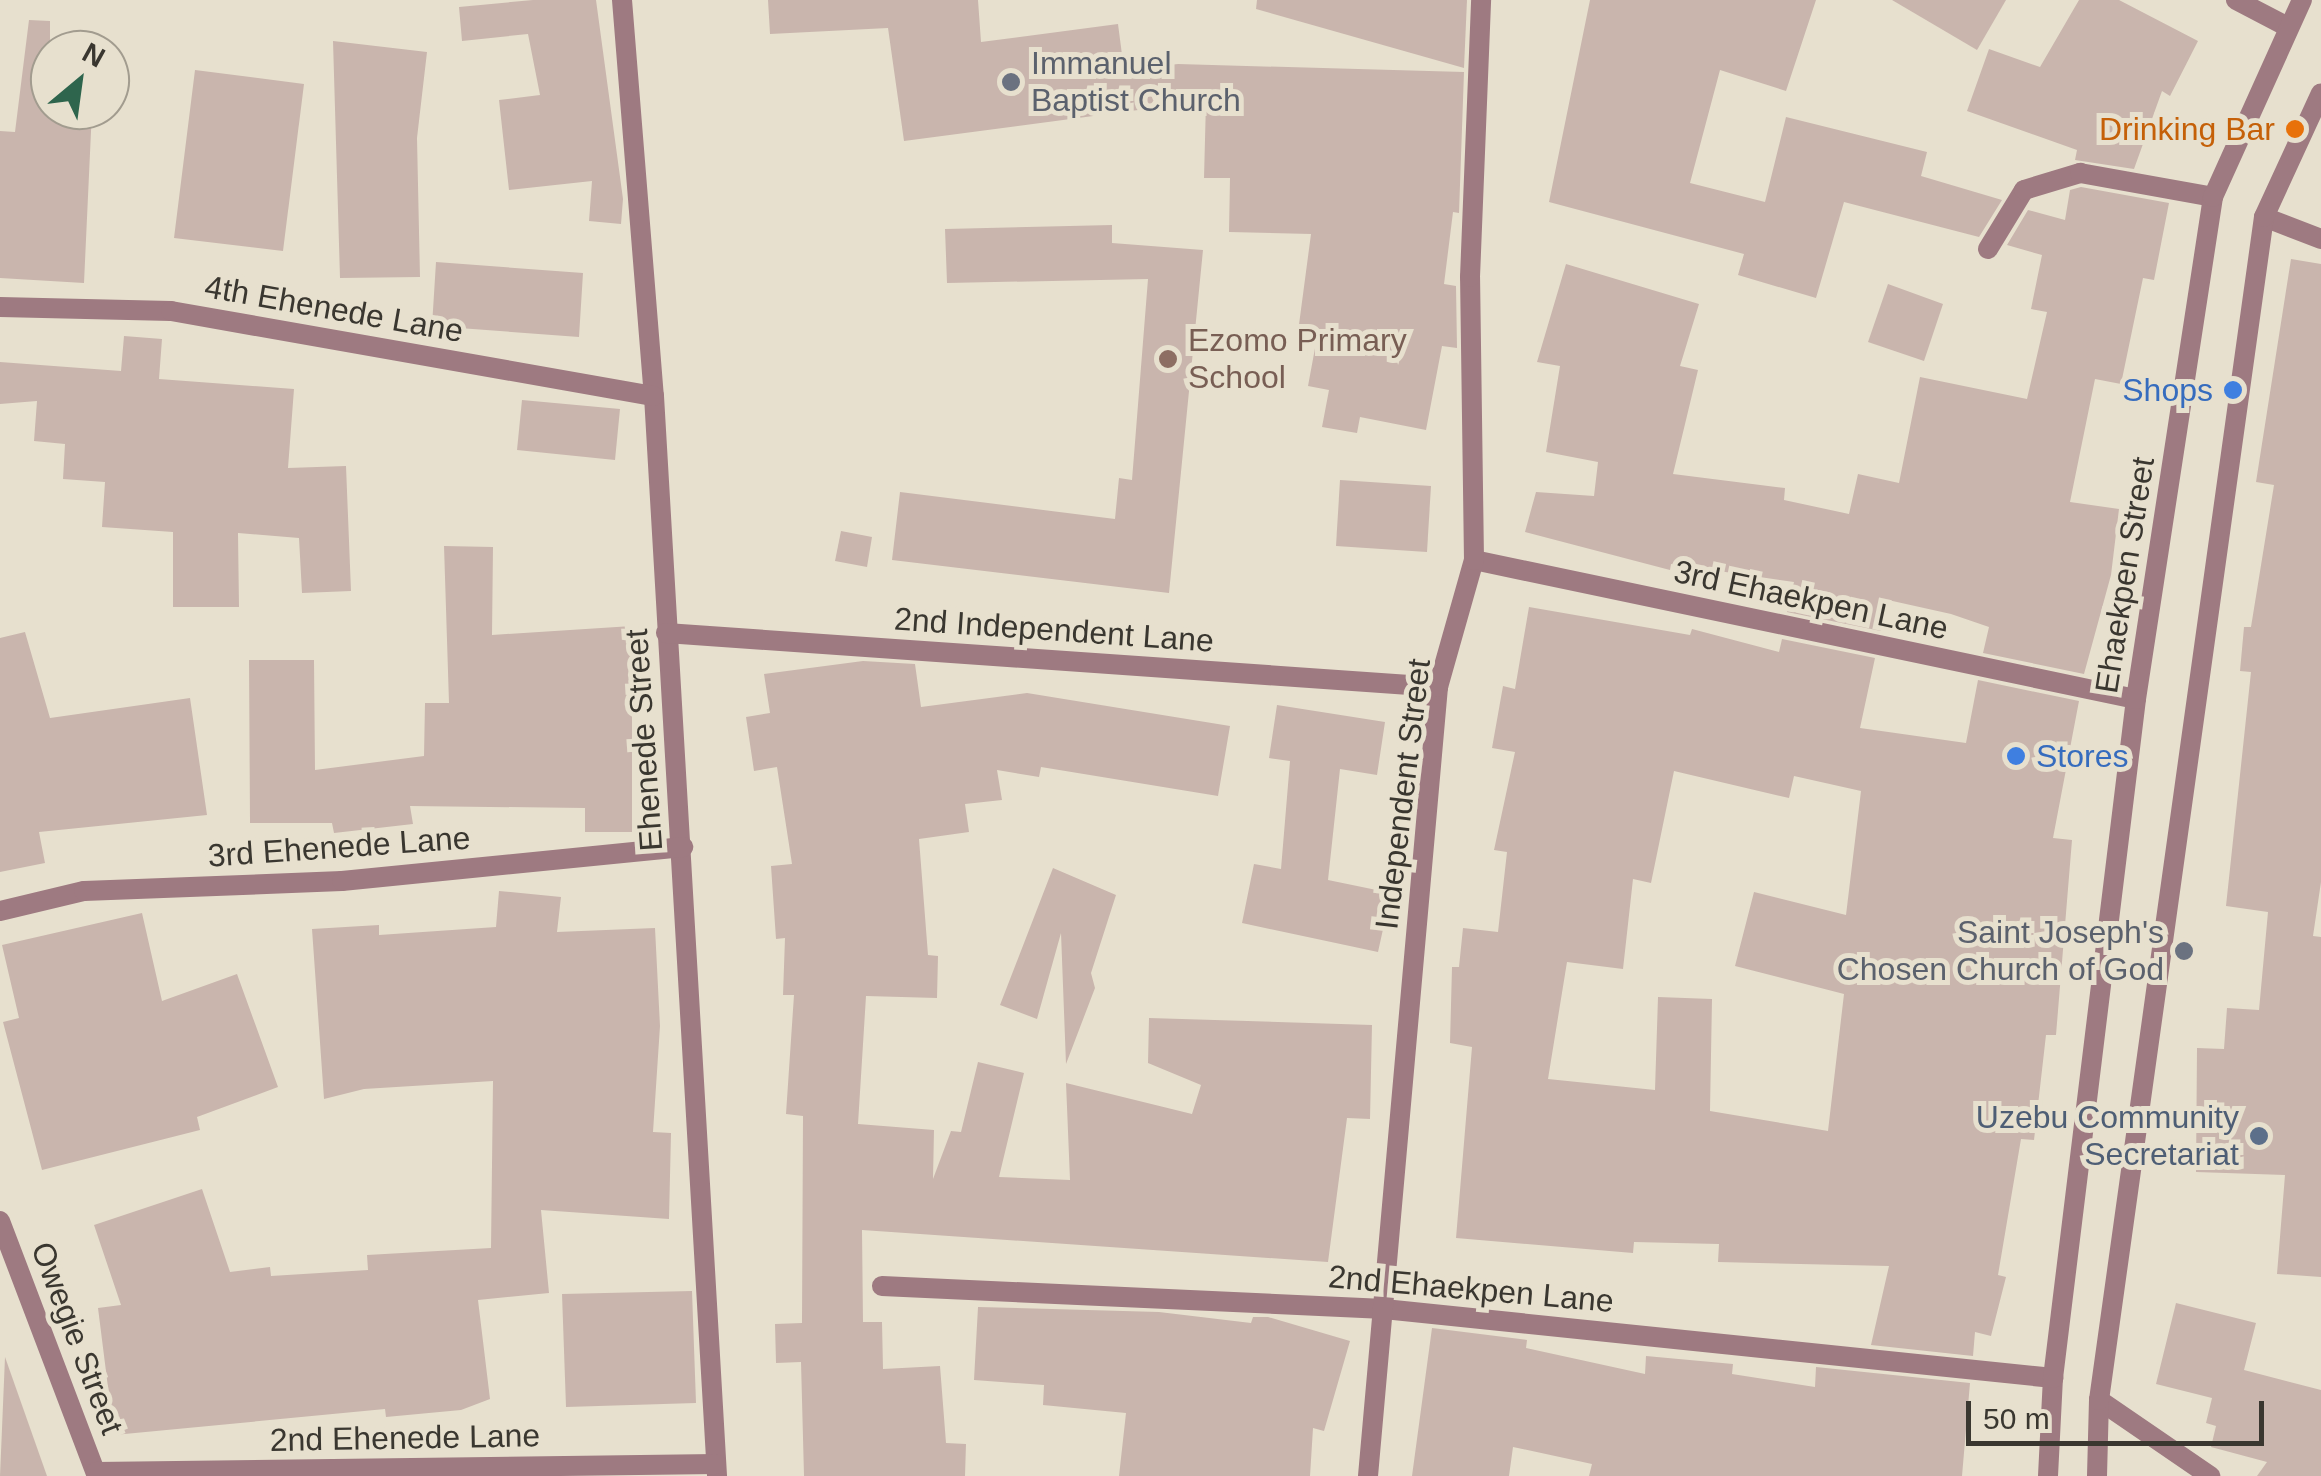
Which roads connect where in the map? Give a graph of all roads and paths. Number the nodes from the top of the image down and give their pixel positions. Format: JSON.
{"nodes":[{"id":1,"x":622,"y":0,"type":"edge"},
{"id":2,"x":1481,"y":0,"type":"edge"},
{"id":3,"x":2236,"y":0,"type":"edge"},
{"id":4,"x":2302,"y":0,"type":"edge"},
{"id":5,"x":2286,"y":26,"type":"junction"},
{"id":6,"x":2321,"y":93,"type":"edge"},
{"id":7,"x":2213,"y":197,"type":"junction"},
{"id":8,"x":2264,"y":217,"type":"junction"},
{"id":9,"x":2321,"y":239,"type":"edge"},
{"id":10,"x":1988,"y":250,"type":"dead end"},
{"id":11,"x":0,"y":307,"type":"edge"},
{"id":12,"x":654,"y":396,"type":"junction"},
{"id":13,"x":1474,"y":560,"type":"junction"},
{"id":14,"x":666,"y":633,"type":"junction"},
{"id":15,"x":1438,"y":687,"type":"junction"},
{"id":16,"x":2136,"y":699,"type":"junction"},
{"id":17,"x":683,"y":847,"type":"junction"},
{"id":18,"x":0,"y":912,"type":"edge"},
{"id":19,"x":0,"y":1221,"type":"edge"},
{"id":20,"x":882,"y":1286,"type":"dead end"},
{"id":21,"x":1384,"y":1309,"type":"junction"},
{"id":22,"x":2054,"y":1378,"type":"junction"},
{"id":23,"x":2099,"y":1400,"type":"junction"},
{"id":24,"x":716,"y":1470,"type":"edge"},
{"id":25,"x":96,"y":1474,"type":"edge"},
{"id":26,"x":1368,"y":1476,"type":"edge"},
{"id":27,"x":2048,"y":1476,"type":"edge"},
{"id":28,"x":2097,"y":1476,"type":"edge"},
{"id":29,"x":2210,"y":1476,"type":"edge"}],
"edges":[{"from":1,"to":12,"type":"street","name":"Ehenede Street"},
{"from":2,"to":13,"type":"street","name":"Independent Street"},
{"from":3,"to":5,"type":"street"},
{"from":4,"to":5,"type":"street","name":"Ehaekpen Street"},
{"from":5,"to":7,"type":"street","name":"Ehaekpen Street"},
{"from":6,"to":8,"type":"street"},
{"from":7,"to":10,"type":"street"},
{"from":7,"to":16,"type":"street","name":"Ehaekpen Street"},
{"from":8,"to":9,"type":"street"},
{"from":8,"to":23,"type":"street"},
{"from":11,"to":12,"type":"street","name":"4th Ehenede Lane"},
{"from":12,"to":14,"type":"street","name":"Ehenede Street"},
{"from":13,"to":15,"type":"street","name":"Independent Street"},
{"from":13,"to":16,"type":"street","name":"3rd Ehaekpen Lane"},
{"from":14,"to":15,"type":"street","name":"2nd Independent Lane"},
{"from":14,"to":17,"type":"street","name":"Ehenede Street"},
{"from":15,"to":21,"type":"street","name":"Independent Street"},
{"from":16,"to":22,"type":"street","name":"Ehaekpen Street"},
{"from":17,"to":18,"type":"street","name":"3rd Ehenede Lane"},
{"from":17,"to":24,"type":"street","name":"Ehenede Street"},
{"from":19,"to":25,"type":"street","name":"Owegie Street"},
{"from":20,"to":21,"type":"street","name":"2nd Ehaekpen Lane"},
{"from":21,"to":22,"type":"street","name":"2nd Ehaekpen Lane"},
{"from":21,"to":26,"type":"street","name":"Independent Street"},
{"from":22,"to":27,"type":"street","name":"Ehaekpen Street"},
{"from":23,"to":28,"type":"street"},
{"from":23,"to":29,"type":"street"},
{"from":24,"to":25,"type":"street","name":"2nd Ehenede Lane"}]}
